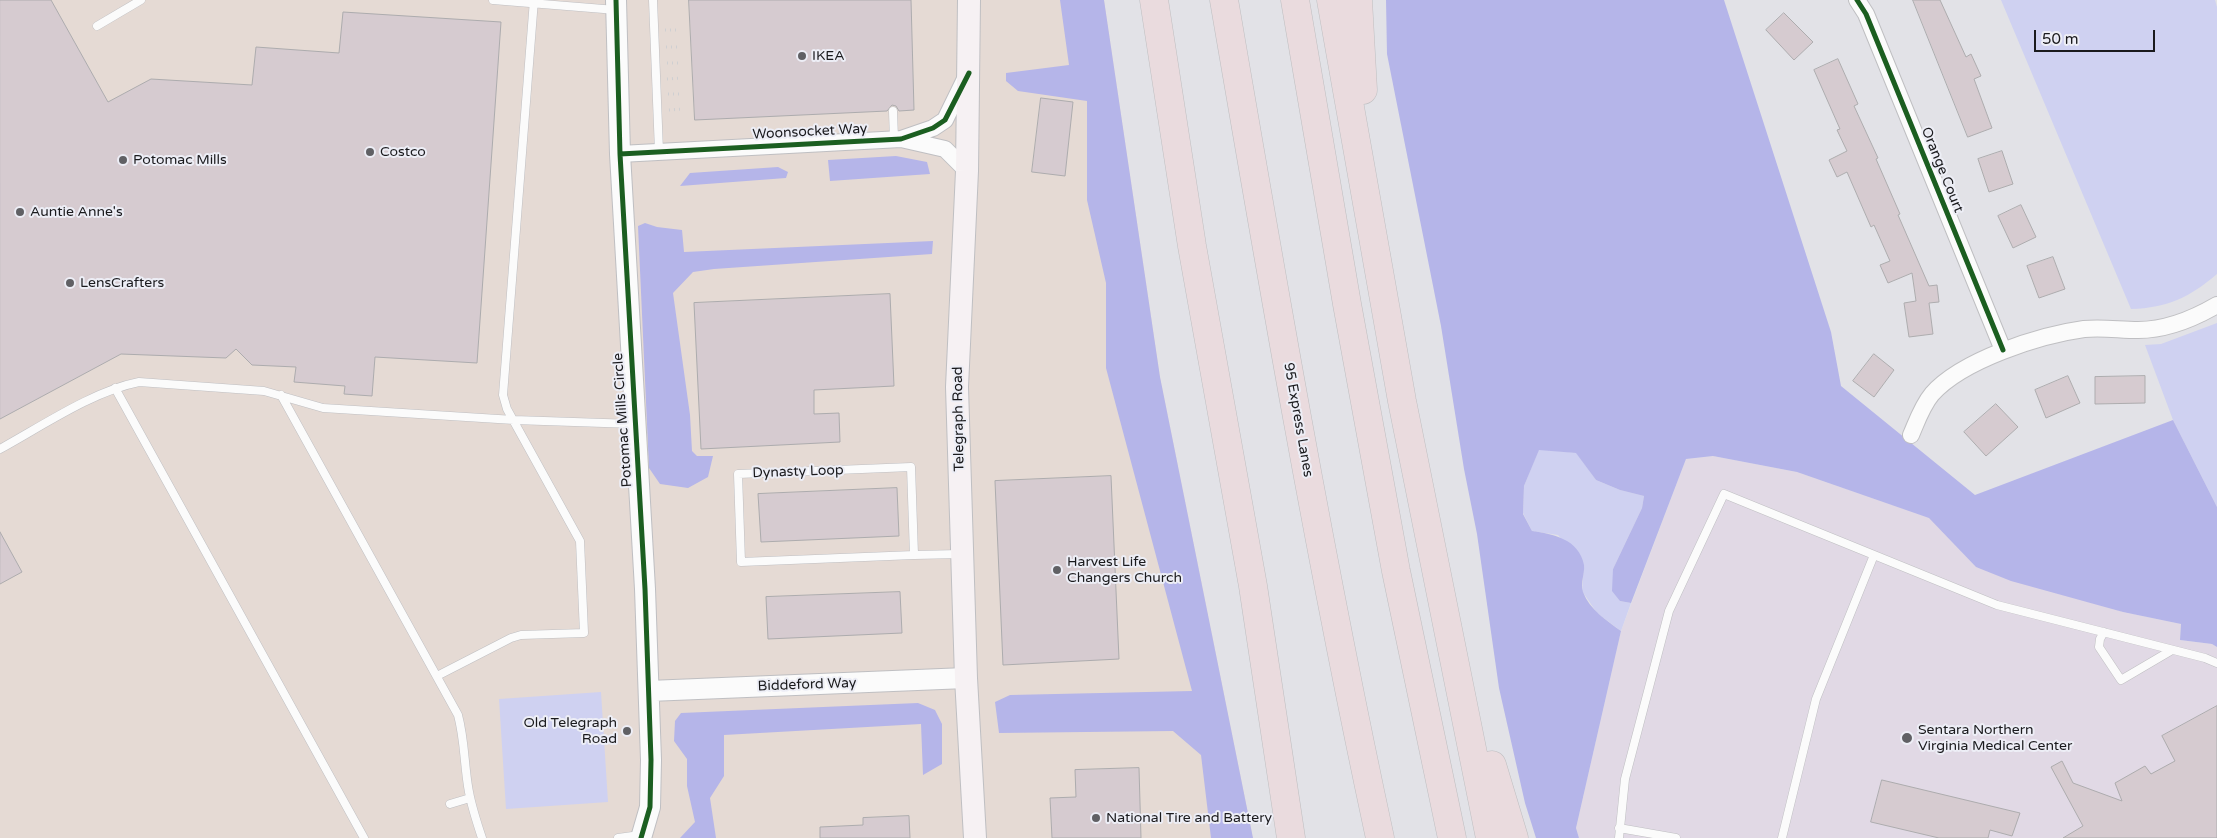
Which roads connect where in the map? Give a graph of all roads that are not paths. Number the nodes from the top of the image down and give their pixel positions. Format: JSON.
{"nodes":[{"id":1,"x":140,"y":0,"type":"edge"},
{"id":2,"x":493,"y":0,"type":"edge"},
{"id":3,"x":654,"y":0,"type":"edge"},
{"id":4,"x":969,"y":0,"type":"edge"},
{"id":5,"x":1154,"y":0,"type":"edge"},
{"id":6,"x":1224,"y":0,"type":"edge"},
{"id":7,"x":1295,"y":0,"type":"edge"},
{"id":8,"x":1331,"y":0,"type":"edge"},
{"id":9,"x":1358,"y":0,"type":"edge"},
{"id":10,"x":1857,"y":0,"type":"edge"},
{"id":11,"x":534,"y":2,"type":"edge"},
{"id":12,"x":616,"y":5,"type":"edge"},
{"id":13,"x":97,"y":26,"type":"dead end"},
{"id":14,"x":969,"y":73,"type":"junction"},
{"id":15,"x":893,"y":111,"type":"dead end"},
{"id":16,"x":898,"y":139,"type":"junction"},
{"id":17,"x":659,"y":151,"type":"junction"},
{"id":18,"x":620,"y":154,"type":"junction"},
{"id":19,"x":967,"y":171,"type":"junction"},
{"id":20,"x":1372,"y":231,"type":"junction"},
{"id":21,"x":2217,"y":305,"type":"edge"},
{"id":22,"x":2004,"y":350,"type":"junction"},
{"id":23,"x":115,"y":388,"type":"junction"},
{"id":24,"x":281,"y":395,"type":"junction"},
{"id":25,"x":514,"y":420,"type":"junction"},
{"id":26,"x":634,"y":424,"type":"junction"},
{"id":27,"x":1911,"y":435,"type":"dead end"},
{"id":28,"x":0,"y":449,"type":"edge"},
{"id":29,"x":1432,"y":550,"type":"junction"},
{"id":30,"x":962,"y":554,"type":"junction"},
{"id":31,"x":914,"y":555,"type":"junction"},
{"id":32,"x":1874,"y":555,"type":"junction"},
{"id":33,"x":1254,"y":586,"type":"junction"},
{"id":34,"x":2104,"y":632,"type":"junction"},
{"id":35,"x":2172,"y":650,"type":"junction"},
{"id":36,"x":2217,"y":663,"type":"edge"},
{"id":37,"x":437,"y":676,"type":"junction"},
{"id":38,"x":966,"y":678,"type":"junction"},
{"id":39,"x":649,"y":691,"type":"junction"},
{"id":40,"x":470,"y":798,"type":"junction"},
{"id":41,"x":450,"y":804,"type":"dead end"},
{"id":42,"x":1620,"y":828,"type":"junction"},
{"id":43,"x":642,"y":837,"type":"edge"},
{"id":44,"x":364,"y":838,"type":"edge"},
{"id":45,"x":482,"y":838,"type":"edge"},
{"id":46,"x":618,"y":838,"type":"edge"},
{"id":47,"x":975,"y":838,"type":"edge"},
{"id":48,"x":1291,"y":838,"type":"edge"},
{"id":49,"x":1309,"y":838,"type":"edge"},
{"id":50,"x":1380,"y":838,"type":"edge"},
{"id":51,"x":1452,"y":838,"type":"edge"},
{"id":52,"x":1490,"y":838,"type":"edge"},
{"id":53,"x":1514,"y":838,"type":"edge"},
{"id":54,"x":1619,"y":838,"type":"edge"},
{"id":55,"x":1676,"y":838,"type":"edge"},
{"id":56,"x":1782,"y":838,"type":"edge"}],
"edges":[{"from":1,"to":13,"type":"lane"},
{"from":2,"to":11,"type":"lane"},
{"from":3,"to":17,"type":"lane"},
{"from":4,"to":14,"type":"main road","name":"Telegraph Road"},
{"from":5,"to":33,"type":"highway"},
{"from":6,"to":50,"type":"highway","name":"95 Express Lanes"},
{"from":7,"to":51,"type":"highway"},
{"from":8,"to":20,"type":"highway"},
{"from":9,"to":20,"type":"highway"},
{"from":10,"to":22,"type":"street","name":"Orange Court"},
{"from":11,"to":12,"type":"lane"},
{"from":11,"to":25,"type":"lane"},
{"from":12,"to":18,"type":"street","name":"Potomac Mills Circle"},
{"from":14,"to":16,"type":"street","name":"Woonsocket Way"},
{"from":14,"to":19,"type":"main road","name":"Telegraph Road"},
{"from":15,"to":16,"type":"lane"},
{"from":16,"to":17,"type":"street","name":"Woonsocket Way"},
{"from":16,"to":19,"type":"street","name":"Woonsocket Way"},
{"from":17,"to":18,"type":"street","name":"Woonsocket Way"},
{"from":18,"to":26,"type":"street","name":"Potomac Mills Circle"},
{"from":19,"to":30,"type":"main road","name":"Telegraph Road"},
{"from":20,"to":29,"type":"highway"},
{"from":21,"to":22,"type":"street"},
{"from":22,"to":27,"type":"street"},
{"from":23,"to":24,"type":"lane"},
{"from":23,"to":28,"type":"lane"},
{"from":23,"to":44,"type":"lane"},
{"from":24,"to":25,"type":"lane"},
{"from":24,"to":37,"type":"lane"},
{"from":25,"to":26,"type":"lane"},
{"from":25,"to":37,"type":"lane"},
{"from":26,"to":39,"type":"street","name":"Potomac Mills Circle"},
{"from":29,"to":52,"type":"highway"},
{"from":29,"to":53,"type":"highway"},
{"from":30,"to":31,"type":"lane","name":"Dynasty Loop"},
{"from":30,"to":38,"type":"main road","name":"Telegraph Road"},
{"from":31,"to":31,"type":"lane","name":"Dynasty Loop"},
{"from":32,"to":34,"type":"lane"},
{"from":32,"to":42,"type":"lane"},
{"from":32,"to":56,"type":"lane"},
{"from":33,"to":48,"type":"highway"},
{"from":33,"to":49,"type":"highway"},
{"from":34,"to":35,"type":"lane"},
{"from":34,"to":35,"type":"lane"},
{"from":35,"to":36,"type":"lane"},
{"from":37,"to":40,"type":"lane"},
{"from":38,"to":39,"type":"street","name":"Biddeford Way"},
{"from":38,"to":47,"type":"main road","name":"Telegraph Road"},
{"from":39,"to":43,"type":"street","name":"Potomac Mills Circle"},
{"from":40,"to":41,"type":"lane"},
{"from":40,"to":45,"type":"lane"},
{"from":42,"to":54,"type":"lane"},
{"from":42,"to":55,"type":"lane"},
{"from":43,"to":46,"type":"lane"}]}
